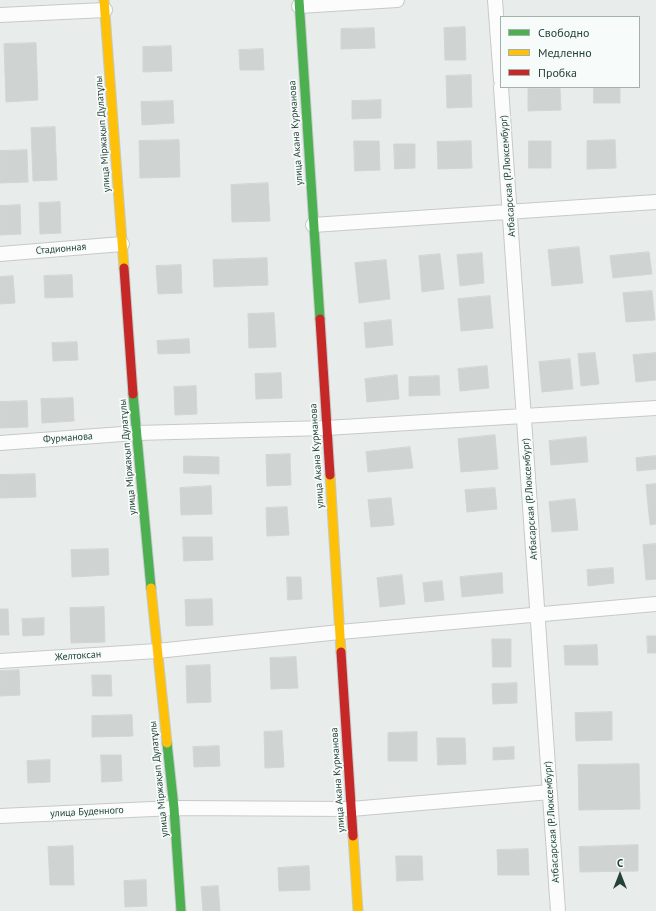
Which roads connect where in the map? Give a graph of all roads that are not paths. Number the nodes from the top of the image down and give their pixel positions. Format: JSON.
{"nodes":[{"id":1,"x":397,"y":0,"type":"edge"},
{"id":2,"x":496,"y":0,"type":"edge"},
{"id":3,"x":299,"y":3,"type":"edge"},
{"id":4,"x":104,"y":5,"type":"edge"},
{"id":5,"x":0,"y":15,"type":"edge"},
{"id":6,"x":500,"y":64,"type":"edge"},
{"id":7,"x":502,"y":88,"type":"edge"},
{"id":8,"x":656,"y":202,"type":"edge"},
{"id":9,"x":510,"y":212,"type":"junction"},
{"id":10,"x":313,"y":225,"type":"junction"},
{"id":11,"x":122,"y":244,"type":"junction"},
{"id":12,"x":0,"y":254,"type":"edge"},
{"id":13,"x":656,"y":408,"type":"edge"},
{"id":14,"x":524,"y":416,"type":"junction"},
{"id":15,"x":326,"y":428,"type":"junction"},
{"id":16,"x":136,"y":433,"type":"junction"},
{"id":17,"x":0,"y":443,"type":"edge"},
{"id":18,"x":656,"y":604,"type":"edge"},
{"id":19,"x":538,"y":614,"type":"junction"},
{"id":20,"x":340,"y":632,"type":"junction"},
{"id":21,"x":157,"y":651,"type":"junction"},
{"id":22,"x":0,"y":662,"type":"edge"},
{"id":23,"x":550,"y":792,"type":"junction"},
{"id":24,"x":174,"y":808,"type":"junction"},
{"id":25,"x":351,"y":809,"type":"junction"},
{"id":26,"x":0,"y":816,"type":"edge"},
{"id":27,"x":181,"y":911,"type":"edge"},
{"id":28,"x":358,"y":911,"type":"edge"},
{"id":29,"x":558,"y":911,"type":"edge"}],
"edges":[{"from":1,"to":3,"type":"street"},
{"from":2,"to":6,"type":"street"},
{"from":3,"to":10,"type":"main road","name":"улица Акана Курманова"},
{"from":4,"to":5,"type":"street"},
{"from":4,"to":11,"type":"main road","name":"улица Міржақып Дулатұлы"},
{"from":7,"to":9,"type":"street","name":"Атбасарская (Р.Люксембург)"},
{"from":8,"to":9,"type":"street"},
{"from":9,"to":10,"type":"street"},
{"from":9,"to":14,"type":"street","name":"Атбасарская (Р.Люксембург)"},
{"from":10,"to":15,"type":"main road","name":"улица Акана Курманова"},
{"from":11,"to":12,"type":"street","name":"Стадионная"},
{"from":11,"to":16,"type":"main road","name":"улица Міржақып Дулатұлы"},
{"from":13,"to":14,"type":"street","name":"Фурманова"},
{"from":14,"to":15,"type":"street","name":"Фурманова"},
{"from":14,"to":19,"type":"street","name":"Атбасарская (Р.Люксембург)"},
{"from":15,"to":16,"type":"street","name":"Фурманова"},
{"from":15,"to":20,"type":"main road","name":"улица Акана Курманова"},
{"from":16,"to":17,"type":"street","name":"Фурманова"},
{"from":16,"to":21,"type":"main road","name":"улица Міржақып Дулатұлы"},
{"from":18,"to":19,"type":"street","name":"Желтоксан"},
{"from":19,"to":20,"type":"street","name":"Желтоксан"},
{"from":19,"to":23,"type":"street","name":"Атбасарская (Р.Люксембург)"},
{"from":20,"to":21,"type":"street","name":"Желтоксан"},
{"from":20,"to":25,"type":"main road","name":"улица Акана Курманова"},
{"from":21,"to":22,"type":"street","name":"Желтоксан"},
{"from":21,"to":24,"type":"main road","name":"улица Міржақып Дулатұлы"},
{"from":23,"to":25,"type":"street","name":"улица Буденного"},
{"from":23,"to":29,"type":"street","name":"Атбасарская (Р.Люксембург)"},
{"from":24,"to":25,"type":"street","name":"улица Буденного"},
{"from":24,"to":26,"type":"street","name":"улица Буденного"},
{"from":24,"to":27,"type":"main road","name":"улица Міржақып Дулатұлы"},
{"from":25,"to":28,"type":"main road","name":"улица Акана Курманова"}]}
